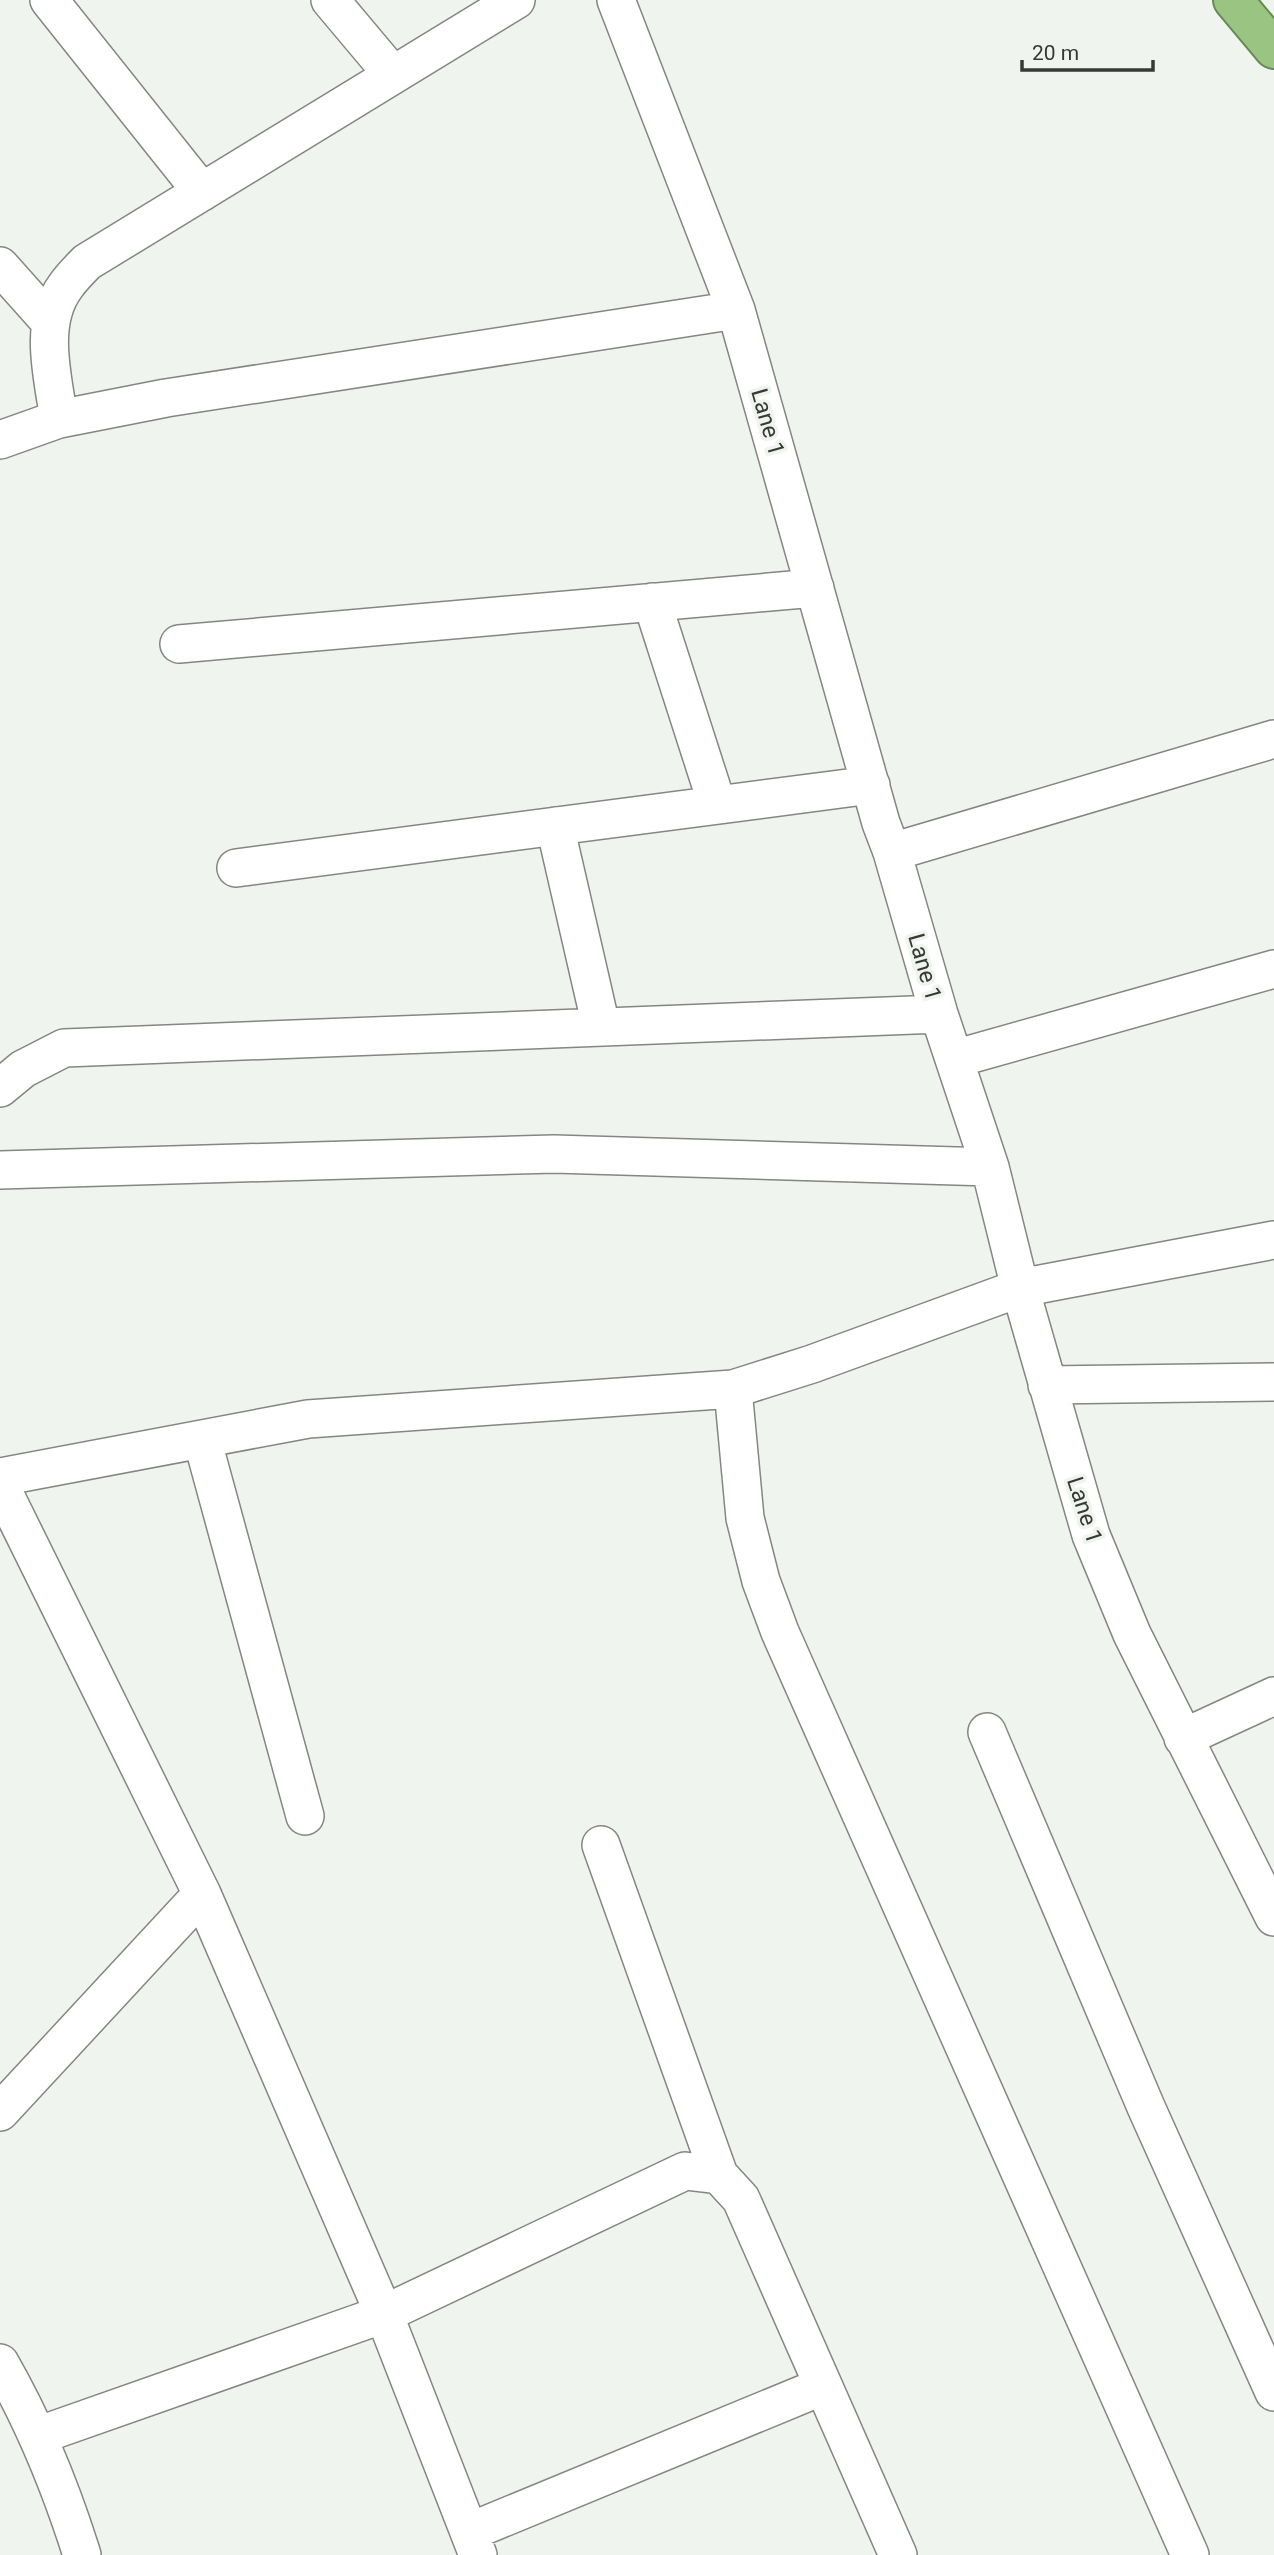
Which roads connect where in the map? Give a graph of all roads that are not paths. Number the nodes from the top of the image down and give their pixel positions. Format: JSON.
{"nodes":[{"id":1,"x":49,"y":0,"type":"edge"},
{"id":2,"x":330,"y":0,"type":"edge"},
{"id":3,"x":516,"y":0,"type":"edge"},
{"id":4,"x":616,"y":0,"type":"edge"},
{"id":5,"x":1233,"y":0,"type":"edge"},
{"id":6,"x":1274,"y":49,"type":"edge"},
{"id":7,"x":393,"y":75,"type":"junction"},
{"id":8,"x":202,"y":192,"type":"junction"},
{"id":9,"x":0,"y":266,"type":"edge"},
{"id":10,"x":736,"y":310,"type":"junction"},
{"id":11,"x":50,"y":322,"type":"junction"},
{"id":12,"x":59,"y":419,"type":"junction"},
{"id":13,"x":0,"y":440,"type":"edge"},
{"id":14,"x":815,"y":588,"type":"junction"},
{"id":15,"x":652,"y":602,"type":"junction"},
{"id":16,"x":179,"y":644,"type":"dead end"},
{"id":17,"x":1274,"y":739,"type":"edge"},
{"id":18,"x":871,"y":785,"type":"junction"},
{"id":19,"x":717,"y":804,"type":"junction"},
{"id":20,"x":555,"y":826,"type":"junction"},
{"id":21,"x":892,"y":852,"type":"junction"},
{"id":22,"x":236,"y":868,"type":"dead end"},
{"id":23,"x":1274,"y":970,"type":"edge"},
{"id":24,"x":939,"y":1014,"type":"junction"},
{"id":25,"x":601,"y":1026,"type":"junction"},
{"id":26,"x":954,"y":1059,"type":"junction"},
{"id":27,"x":0,"y":1088,"type":"edge"},
{"id":28,"x":990,"y":1167,"type":"junction"},
{"id":29,"x":0,"y":1170,"type":"edge"},
{"id":30,"x":1274,"y":1240,"type":"edge"},
{"id":31,"x":1020,"y":1288,"type":"junction"},
{"id":32,"x":1047,"y":1385,"type":"junction"},
{"id":33,"x":1273,"y":1386,"type":"edge"},
{"id":34,"x":733,"y":1389,"type":"junction"},
{"id":35,"x":202,"y":1439,"type":"junction"},
{"id":36,"x":0,"y":1477,"type":"edge"},
{"id":37,"x":0,"y":1485,"type":"edge"},
{"id":38,"x":1274,"y":1696,"type":"edge"},
{"id":39,"x":987,"y":1732,"type":"dead end"},
{"id":40,"x":1183,"y":1738,"type":"junction"},
{"id":41,"x":304,"y":1816,"type":"dead end"},
{"id":42,"x":601,"y":1845,"type":"dead end"},
{"id":43,"x":202,"y":1894,"type":"junction"},
{"id":44,"x":1274,"y":1917,"type":"edge"},
{"id":45,"x":0,"y":2112,"type":"edge"},
{"id":46,"x":719,"y":2175,"type":"junction"},
{"id":47,"x":384,"y":2314,"type":"junction"},
{"id":48,"x":0,"y":2363,"type":"edge"},
{"id":49,"x":823,"y":2386,"type":"junction"},
{"id":50,"x":1274,"y":2392,"type":"edge"},
{"id":51,"x":37,"y":2436,"type":"junction"},
{"id":52,"x":473,"y":2543,"type":"edge"},
{"id":53,"x":82,"y":2555,"type":"edge"},
{"id":54,"x":898,"y":2555,"type":"edge"},
{"id":55,"x":1190,"y":2555,"type":"edge"}],
"edges":[{"from":1,"to":8,"type":"street"},
{"from":2,"to":7,"type":"street"},
{"from":3,"to":7,"type":"street"},
{"from":4,"to":10,"type":"street","name":"Lane 1"},
{"from":5,"to":6,"type":"highway"},
{"from":7,"to":8,"type":"street"},
{"from":8,"to":11,"type":"street"},
{"from":9,"to":11,"type":"street"},
{"from":10,"to":12,"type":"street"},
{"from":10,"to":14,"type":"street","name":"Lane 1"},
{"from":11,"to":12,"type":"street"},
{"from":12,"to":13,"type":"street"},
{"from":14,"to":15,"type":"street"},
{"from":14,"to":18,"type":"street","name":"Lane 1"},
{"from":15,"to":16,"type":"street"},
{"from":15,"to":19,"type":"street"},
{"from":17,"to":21,"type":"street"},
{"from":18,"to":19,"type":"street"},
{"from":18,"to":21,"type":"street","name":"Lane 1"},
{"from":19,"to":20,"type":"street"},
{"from":20,"to":22,"type":"street"},
{"from":20,"to":25,"type":"street"},
{"from":21,"to":24,"type":"street","name":"Lane 1"},
{"from":23,"to":26,"type":"street"},
{"from":24,"to":25,"type":"street"},
{"from":24,"to":26,"type":"street","name":"Lane 1"},
{"from":25,"to":27,"type":"street"},
{"from":26,"to":28,"type":"street","name":"Lane 1"},
{"from":28,"to":29,"type":"street"},
{"from":28,"to":31,"type":"street","name":"Lane 1"},
{"from":30,"to":31,"type":"street"},
{"from":31,"to":32,"type":"street","name":"Lane 1"},
{"from":31,"to":34,"type":"street"},
{"from":32,"to":33,"type":"street"},
{"from":32,"to":40,"type":"street","name":"Lane 1"},
{"from":34,"to":35,"type":"street"},
{"from":34,"to":55,"type":"street"},
{"from":35,"to":36,"type":"street"},
{"from":35,"to":41,"type":"street"},
{"from":37,"to":43,"type":"street"},
{"from":38,"to":40,"type":"street"},
{"from":39,"to":50,"type":"street"},
{"from":40,"to":44,"type":"street","name":"Lane 1"},
{"from":42,"to":46,"type":"street"},
{"from":43,"to":45,"type":"street"},
{"from":43,"to":47,"type":"street"},
{"from":46,"to":47,"type":"street"},
{"from":46,"to":49,"type":"street"},
{"from":47,"to":51,"type":"street"},
{"from":47,"to":52,"type":"street"},
{"from":48,"to":51,"type":"street"},
{"from":49,"to":52,"type":"street"},
{"from":49,"to":54,"type":"street"},
{"from":51,"to":53,"type":"street"}]}
